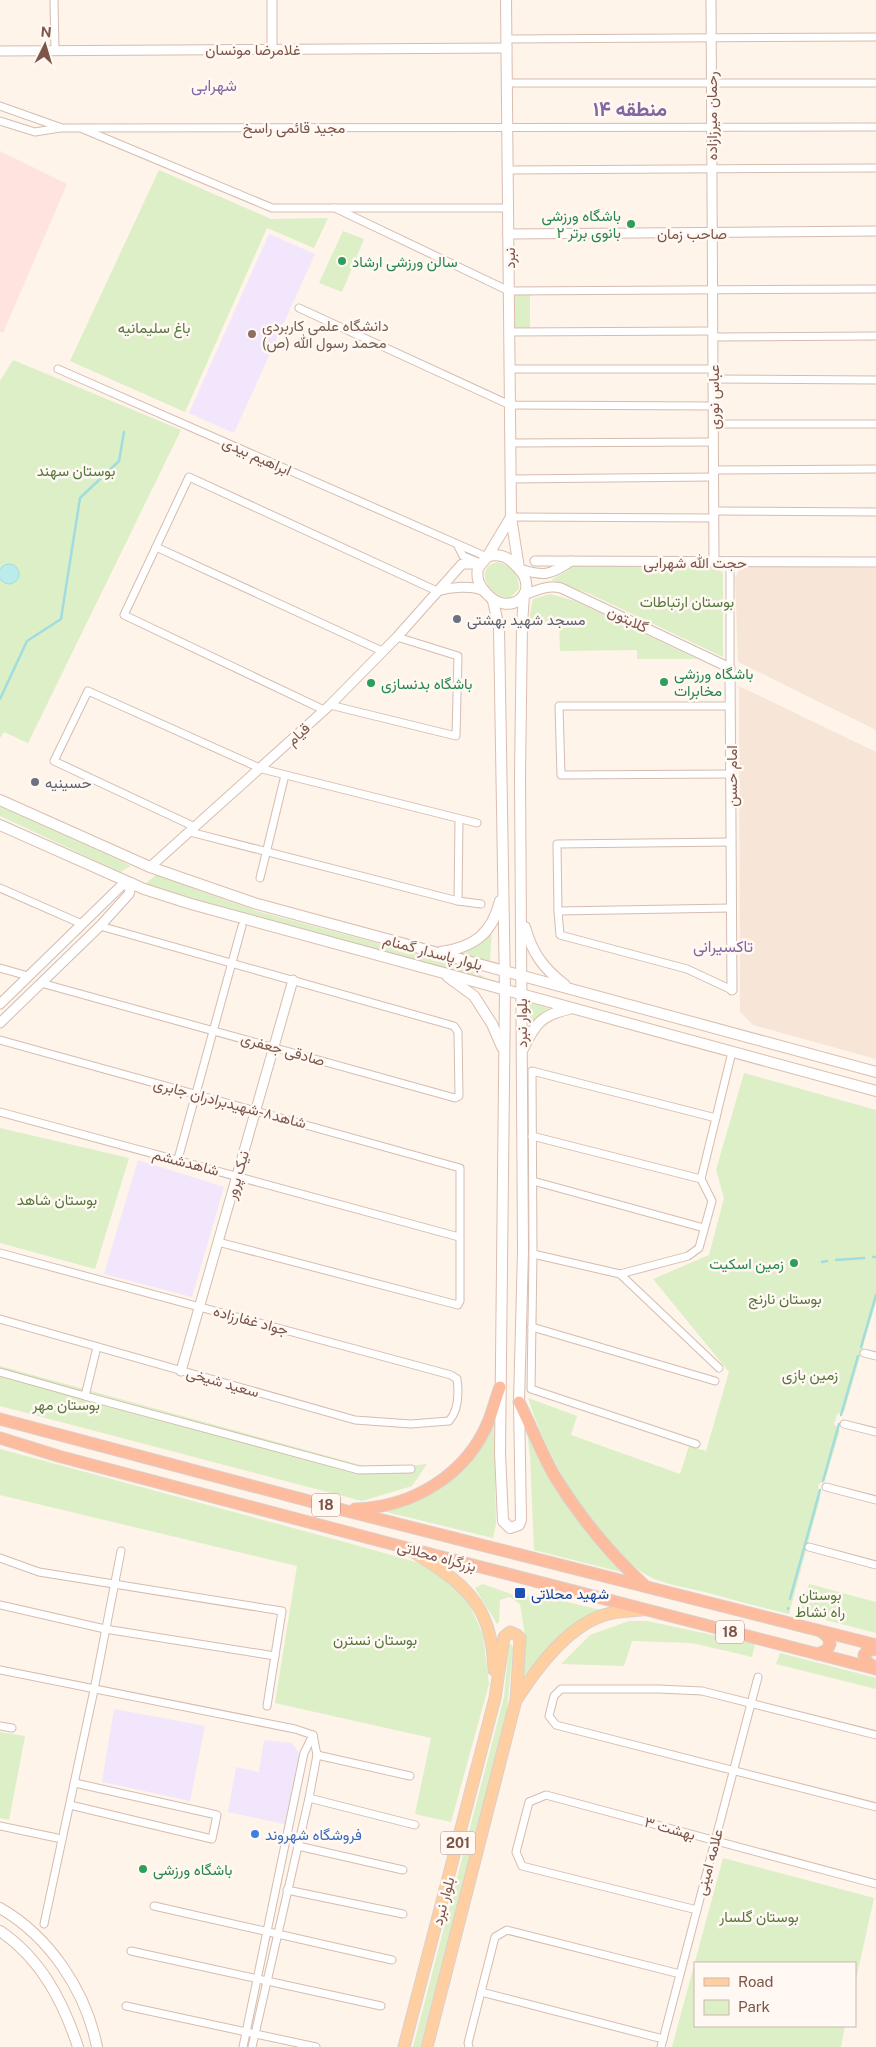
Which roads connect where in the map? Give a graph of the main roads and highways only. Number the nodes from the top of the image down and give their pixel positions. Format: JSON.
{"nodes":[{"id":1,"x":506,"y":0,"type":"edge"},
{"id":2,"x":511,"y":517,"type":"junction"},
{"id":3,"x":484,"y":561,"type":"junction"},
{"id":4,"x":519,"y":569,"type":"junction"},
{"id":5,"x":524,"y":594,"type":"junction"},
{"id":6,"x":493,"y":601,"type":"junction"},
{"id":7,"x":0,"y":800,"type":"edge"},
{"id":8,"x":0,"y":825,"type":"edge"},
{"id":9,"x":503,"y":890,"type":"junction"},
{"id":10,"x":521,"y":914,"type":"junction"},
{"id":11,"x":436,"y":953,"type":"junction"},
{"id":12,"x":504,"y":971,"type":"junction"},
{"id":13,"x":443,"y":974,"type":"junction"},
{"id":14,"x":522,"y":976,"type":"junction"},
{"id":15,"x":570,"y":989,"type":"junction"},
{"id":16,"x":505,"y":990,"type":"junction"},
{"id":17,"x":521,"y":995,"type":"junction"},
{"id":18,"x":572,"y":1009,"type":"junction"},
{"id":19,"x":504,"y":1050,"type":"junction"},
{"id":20,"x":522,"y":1053,"type":"junction"},
{"id":21,"x":875,"y":1072,"type":"edge"},
{"id":22,"x":876,"y":1091,"type":"edge"},
{"id":23,"x":500,"y":1387,"type":"junction"},
{"id":24,"x":519,"y":1402,"type":"junction"},
{"id":25,"x":3,"y":1422,"type":"edge"},
{"id":26,"x":2,"y":1437,"type":"edge"},
{"id":27,"x":500,"y":1452,"type":"junction"},
{"id":28,"x":520,"y":1452,"type":"junction"},
{"id":29,"x":343,"y":1510,"type":"junction"},
{"id":30,"x":407,"y":1548,"type":"junction"},
{"id":31,"x":645,"y":1586,"type":"junction"},
{"id":32,"x":643,"y":1610,"type":"junction"},
{"id":33,"x":822,"y":1632,"type":"junction"},
{"id":34,"x":876,"y":1645,"type":"edge"},
{"id":35,"x":876,"y":1649,"type":"edge"},
{"id":36,"x":817,"y":1654,"type":"junction"},
{"id":37,"x":876,"y":1669,"type":"edge"},
{"id":38,"x":495,"y":1698,"type":"junction"},
{"id":39,"x":516,"y":1700,"type":"junction"},
{"id":40,"x":0,"y":1908,"type":"edge"},
{"id":41,"x":0,"y":1931,"type":"edge"},
{"id":42,"x":78,"y":2047,"type":"edge"},
{"id":43,"x":97,"y":2047,"type":"edge"},
{"id":44,"x":404,"y":2047,"type":"edge"},
{"id":45,"x":428,"y":2047,"type":"edge"}],
"edges":[{"from":1,"to":2,"type":"main road","name":"نبرد"},
{"from":2,"to":3,"type":"main road"},
{"from":2,"to":4,"type":"main road","name":"نبرد"},
{"from":3,"to":4,"type":"main road"},
{"from":3,"to":6,"type":"main road"},
{"from":4,"to":5,"type":"main road"},
{"from":5,"to":6,"type":"main road"},
{"from":5,"to":10,"type":"main road","name":"بلوار نبرد"},
{"from":6,"to":9,"type":"main road","name":"بلوار نبرد"},
{"from":7,"to":11,"type":"main road","name":"بلوار پاسدار گمنام"},
{"from":8,"to":13,"type":"main road","name":"بلوار پاسدار گمنام"},
{"from":9,"to":11,"type":"main road"},
{"from":9,"to":12,"type":"main road","name":"بلوار نبرد"},
{"from":10,"to":14,"type":"main road","name":"بلوار نبرد"},
{"from":10,"to":15,"type":"main road"},
{"from":11,"to":12,"type":"main road","name":"بلوار پاسدار گمنام"},
{"from":12,"to":14,"type":"main road","name":"بلوار پاسدار گمنام"},
{"from":12,"to":16,"type":"main road","name":"بلوار نبرد"},
{"from":13,"to":16,"type":"main road","name":"بلوار پاسدار گمنام"},
{"from":13,"to":19,"type":"main road"},
{"from":14,"to":15,"type":"main road","name":"بلوار پاسدار گمنام"},
{"from":14,"to":17,"type":"main road","name":"بلوار نبرد"},
{"from":15,"to":21,"type":"main road","name":"بلوار پاسدار گمنام"},
{"from":16,"to":17,"type":"main road","name":"بلوار پاسدار گمنام"},
{"from":16,"to":19,"type":"main road","name":"بلوار نبرد"},
{"from":17,"to":18,"type":"main road","name":"بلوار پاسدار گمنام"},
{"from":17,"to":20,"type":"main road","name":"بلوار نبرد"},
{"from":18,"to":20,"type":"main road"},
{"from":18,"to":22,"type":"main road","name":"بلوار پاسدار گمنام"},
{"from":19,"to":23,"type":"main road","name":"بلوار نبرد"},
{"from":20,"to":24,"type":"main road","name":"بلوار نبرد"},
{"from":23,"to":27,"type":"main road","name":"بلوار نبرد"},
{"from":23,"to":29,"type":"highway"},
{"from":24,"to":28,"type":"main road","name":"بلوار نبرد"},
{"from":24,"to":31,"type":"highway"},
{"from":25,"to":29,"type":"highway","name":"بزرگراه محلاتی","number":"18"},
{"from":26,"to":30,"type":"highway","name":"بزرگراه محلاتی","number":"18"},
{"from":27,"to":28,"type":"main road"},
{"from":27,"to":28,"type":"main road","name":"بلوار نبرد"},
{"from":29,"to":31,"type":"highway","name":"بزرگراه محلاتی","number":"18"},
{"from":30,"to":32,"type":"highway","name":"بزرگراه محلاتی","number":"18"},
{"from":30,"to":38,"type":"main road"},
{"from":31,"to":33,"type":"highway","name":"بزرگراه محلاتی","number":"18"},
{"from":32,"to":36,"type":"highway","name":"بزرگراه محلاتی","number":"18"},
{"from":32,"to":39,"type":"main road"},
{"from":33,"to":34,"type":"highway","name":"بزرگراه محلاتی","number":"18"},
{"from":33,"to":36,"type":"highway"},
{"from":35,"to":37,"type":"highway"},
{"from":36,"to":37,"type":"highway","name":"بزرگراه محلاتی","number":"18"},
{"from":38,"to":39,"type":"main road","name":"بلوار نبرد","number":"201"},
{"from":38,"to":44,"type":"main road","name":"بلوار نبرد","number":"201"},
{"from":39,"to":45,"type":"main road","name":"بلوار نبرد","number":"201"},
{"from":40,"to":43,"type":"main road"},
{"from":41,"to":42,"type":"main road"}]}
